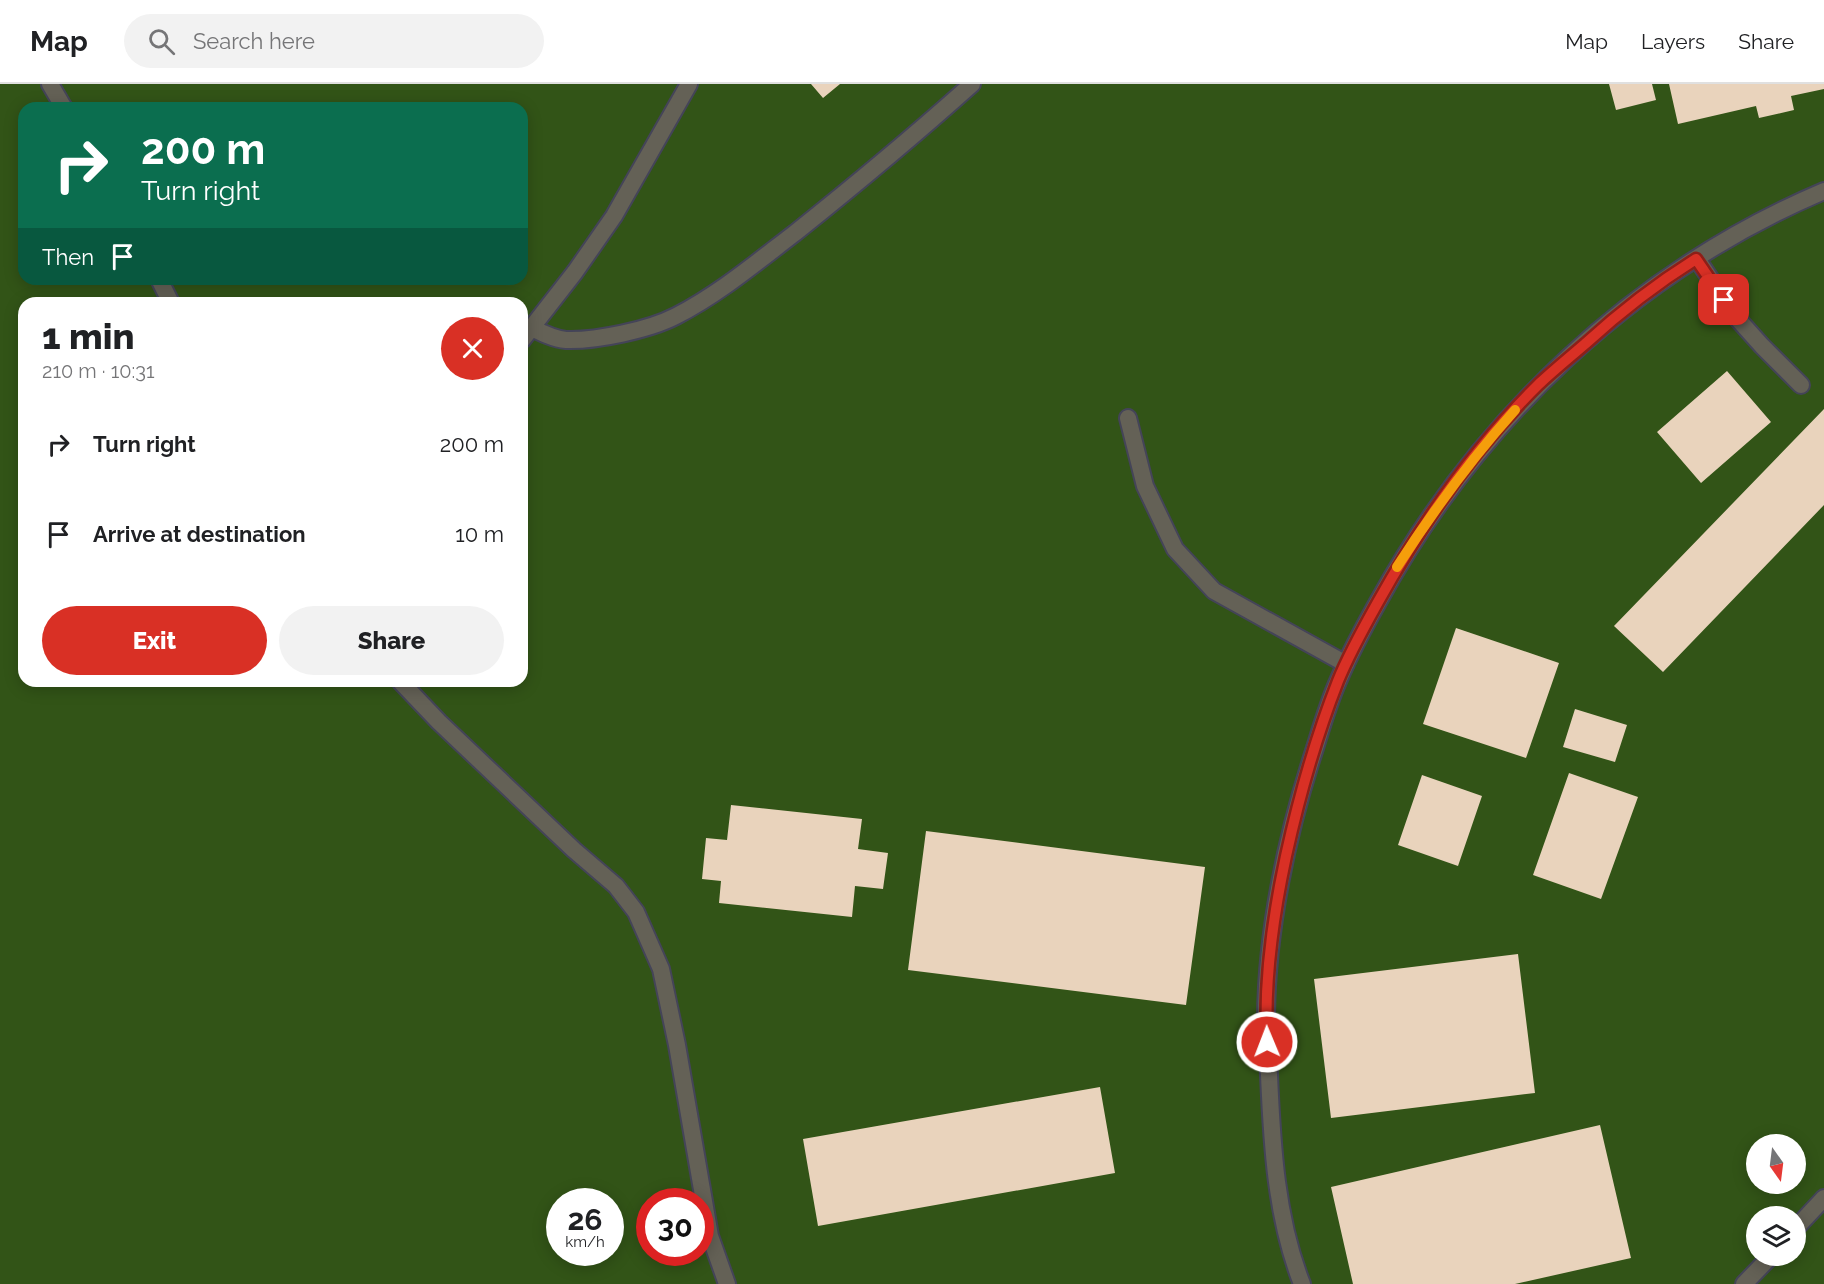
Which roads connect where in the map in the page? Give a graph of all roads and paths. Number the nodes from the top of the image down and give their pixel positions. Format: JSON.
{"nodes":[{"id":1,"x":50,"y":84,"type":"edge"},
{"id":2,"x":689,"y":84,"type":"edge"},
{"id":3,"x":972,"y":84,"type":"edge"},
{"id":4,"x":60,"y":102,"type":"edge"},
{"id":5,"x":1824,"y":191,"type":"edge"},
{"id":6,"x":1696,"y":259,"type":"junction"},
{"id":7,"x":528,"y":333,"type":"edge"},
{"id":8,"x":528,"y":334,"type":"edge"},
{"id":9,"x":1801,"y":385,"type":"dead end"},
{"id":10,"x":1128,"y":418,"type":"dead end"},
{"id":11,"x":1346,"y":664,"type":"junction"},
{"id":12,"x":406,"y":687,"type":"edge"},
{"id":13,"x":1824,"y":1197,"type":"edge"},
{"id":14,"x":1806,"y":1217,"type":"edge"},
{"id":15,"x":1761,"y":1266,"type":"edge"},
{"id":16,"x":727,"y":1284,"type":"edge"},
{"id":17,"x":1302,"y":1284,"type":"edge"},
{"id":18,"x":1744,"y":1284,"type":"edge"}],
"edges":[{"from":1,"to":4,"type":"street"},
{"from":2,"to":7,"type":"street"},
{"from":3,"to":8,"type":"street"},
{"from":5,"to":6,"type":"street"},
{"from":6,"to":9,"type":"street"},
{"from":6,"to":11,"type":"street"},
{"from":10,"to":11,"type":"street"},
{"from":11,"to":17,"type":"street"},
{"from":12,"to":16,"type":"street"},
{"from":13,"to":14,"type":"street"},
{"from":15,"to":18,"type":"street"}]}
